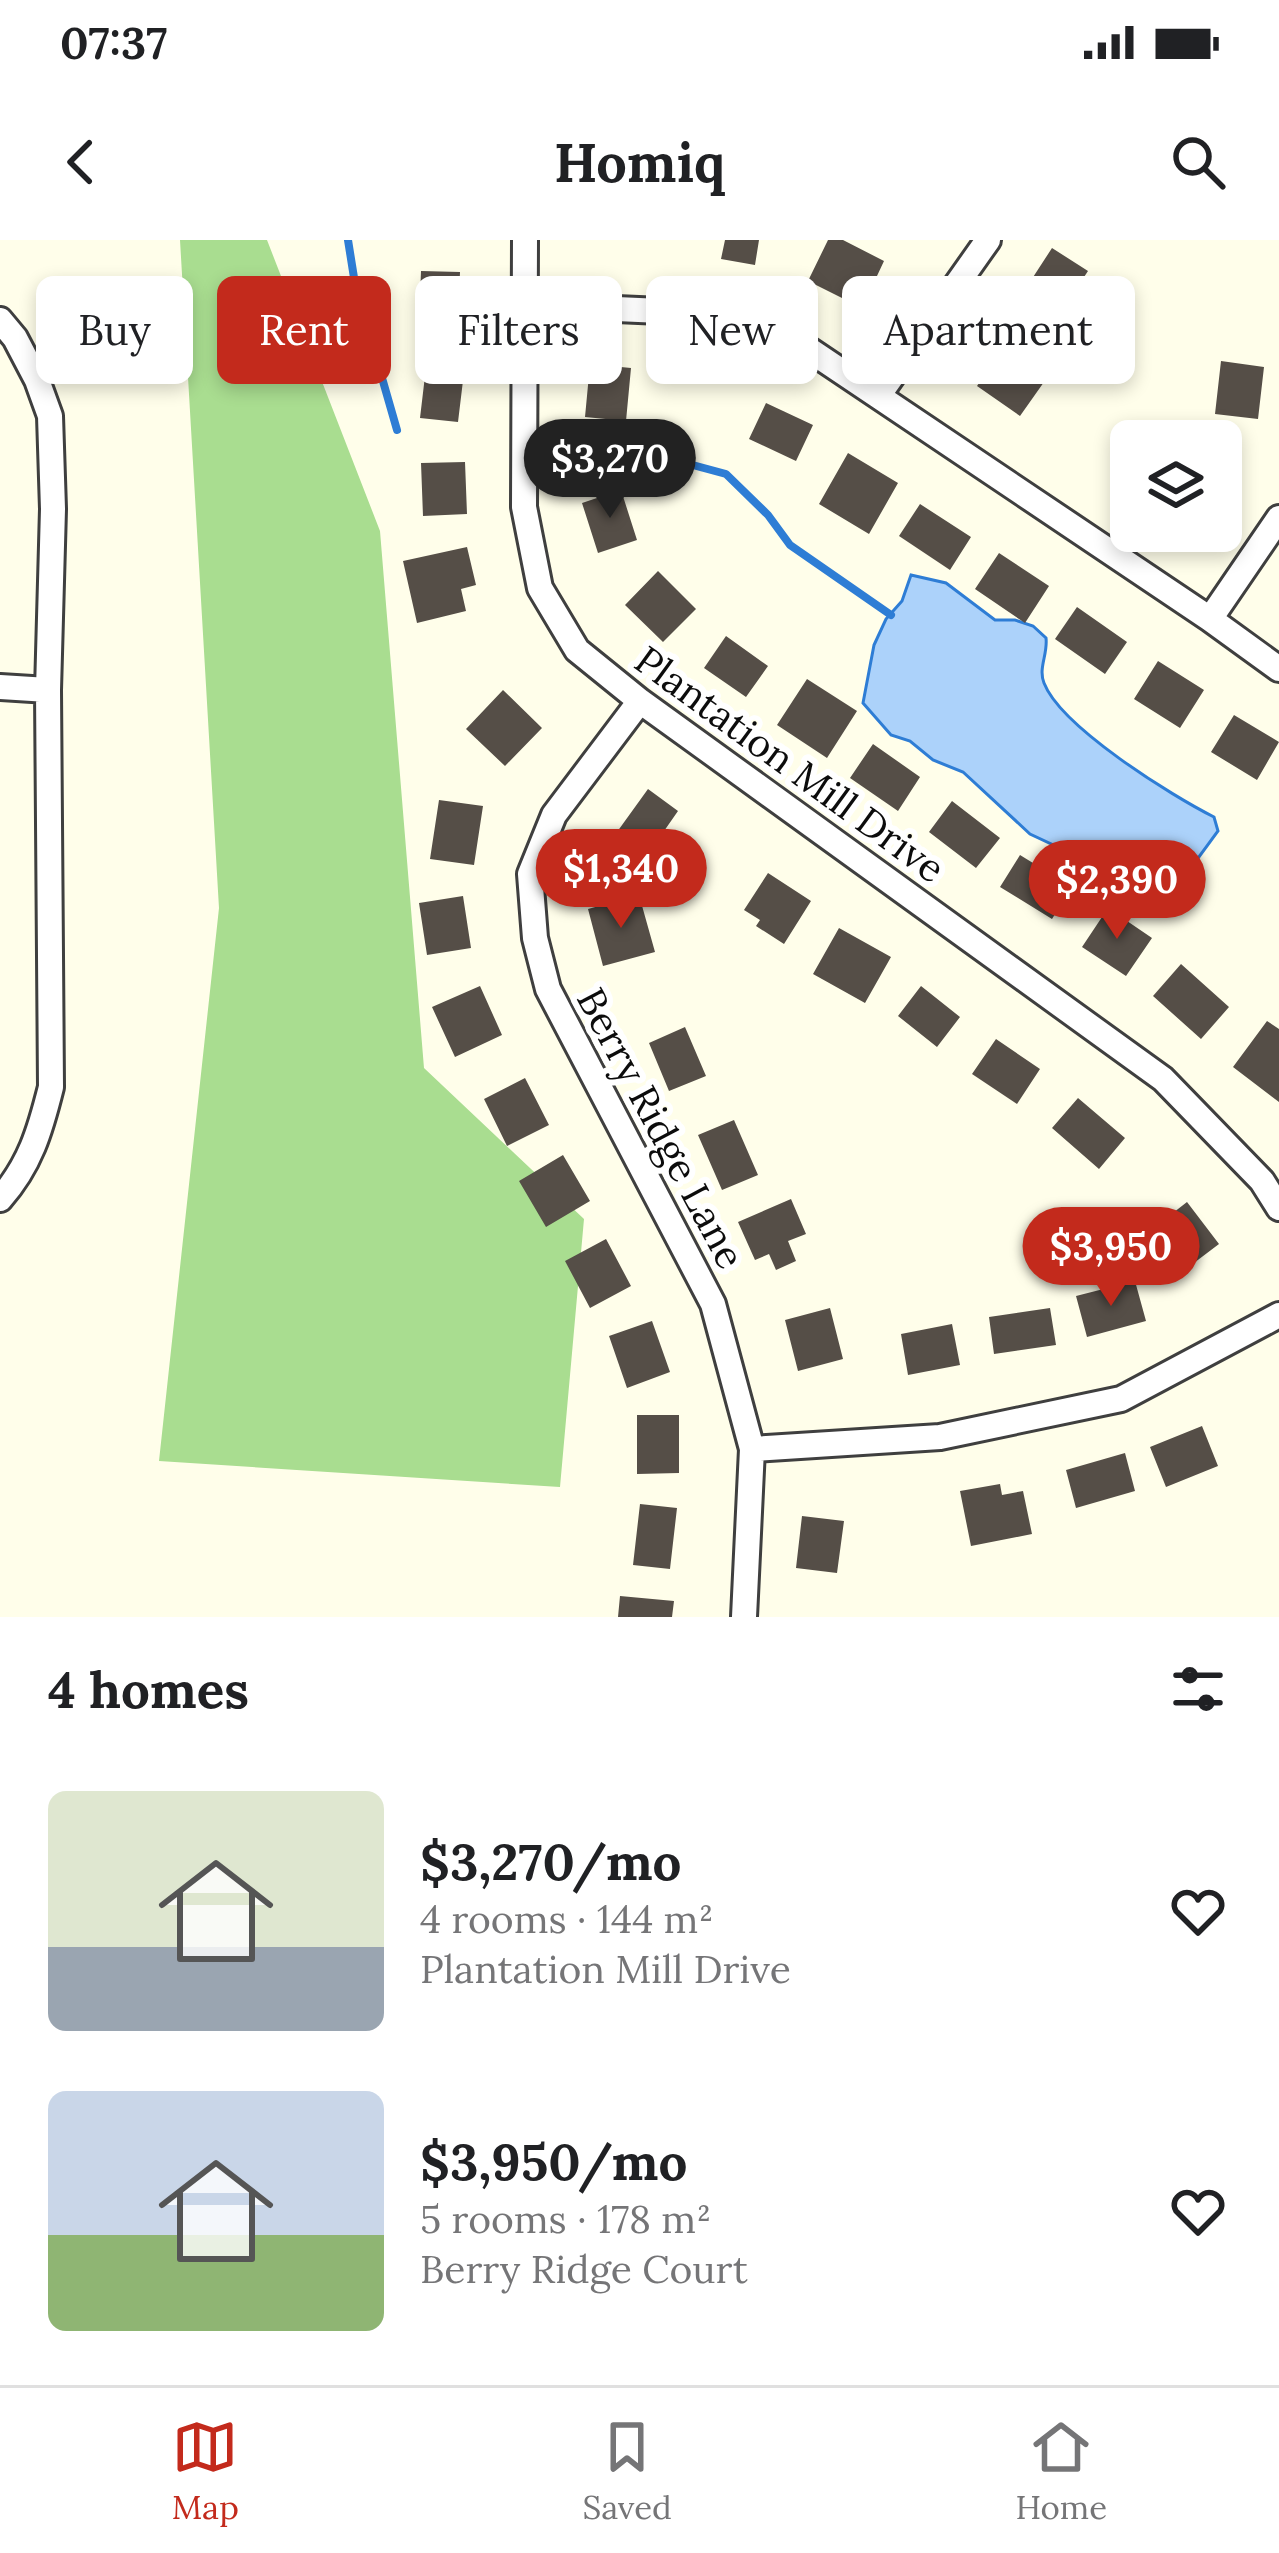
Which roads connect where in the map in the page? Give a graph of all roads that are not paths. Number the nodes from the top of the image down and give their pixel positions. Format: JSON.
{"nodes":[{"id":1,"x":525,"y":240,"type":"edge"},
{"id":2,"x":988,"y":240,"type":"edge"},
{"id":3,"x":526,"y":276,"type":"edge"},
{"id":4,"x":622,"y":309,"type":"edge"},
{"id":5,"x":0,"y":320,"type":"edge"},
{"id":6,"x":526,"y":384,"type":"edge"},
{"id":7,"x":878,"y":396,"type":"junction"},
{"id":8,"x":1279,"y":518,"type":"edge"},
{"id":9,"x":1210,"y":619,"type":"junction"},
{"id":10,"x":1279,"y":669,"type":"edge"},
{"id":11,"x":0,"y":687,"type":"edge"},
{"id":12,"x":48,"y":689,"type":"junction"},
{"id":13,"x":640,"y":701,"type":"junction"},
{"id":14,"x":0,"y":1199,"type":"edge"},
{"id":15,"x":1279,"y":1208,"type":"edge"},
{"id":16,"x":1279,"y":1315,"type":"edge"},
{"id":17,"x":752,"y":1449,"type":"junction"},
{"id":18,"x":744,"y":1617,"type":"edge"}],
"edges":[{"from":1,"to":3,"type":"street","name":"Plantation Mill Drive"},
{"from":2,"to":7,"type":"street"},
{"from":4,"to":7,"type":"street"},
{"from":5,"to":12,"type":"street"},
{"from":6,"to":13,"type":"street","name":"Plantation Mill Drive"},
{"from":7,"to":9,"type":"street"},
{"from":8,"to":9,"type":"street"},
{"from":9,"to":10,"type":"street"},
{"from":11,"to":12,"type":"street"},
{"from":12,"to":14,"type":"street"},
{"from":13,"to":15,"type":"street","name":"Plantation Mill Drive"},
{"from":13,"to":17,"type":"street","name":"Berry Ridge Lane"},
{"from":16,"to":17,"type":"street"},
{"from":17,"to":18,"type":"street","name":"Berry Ridge Lane"}]}
